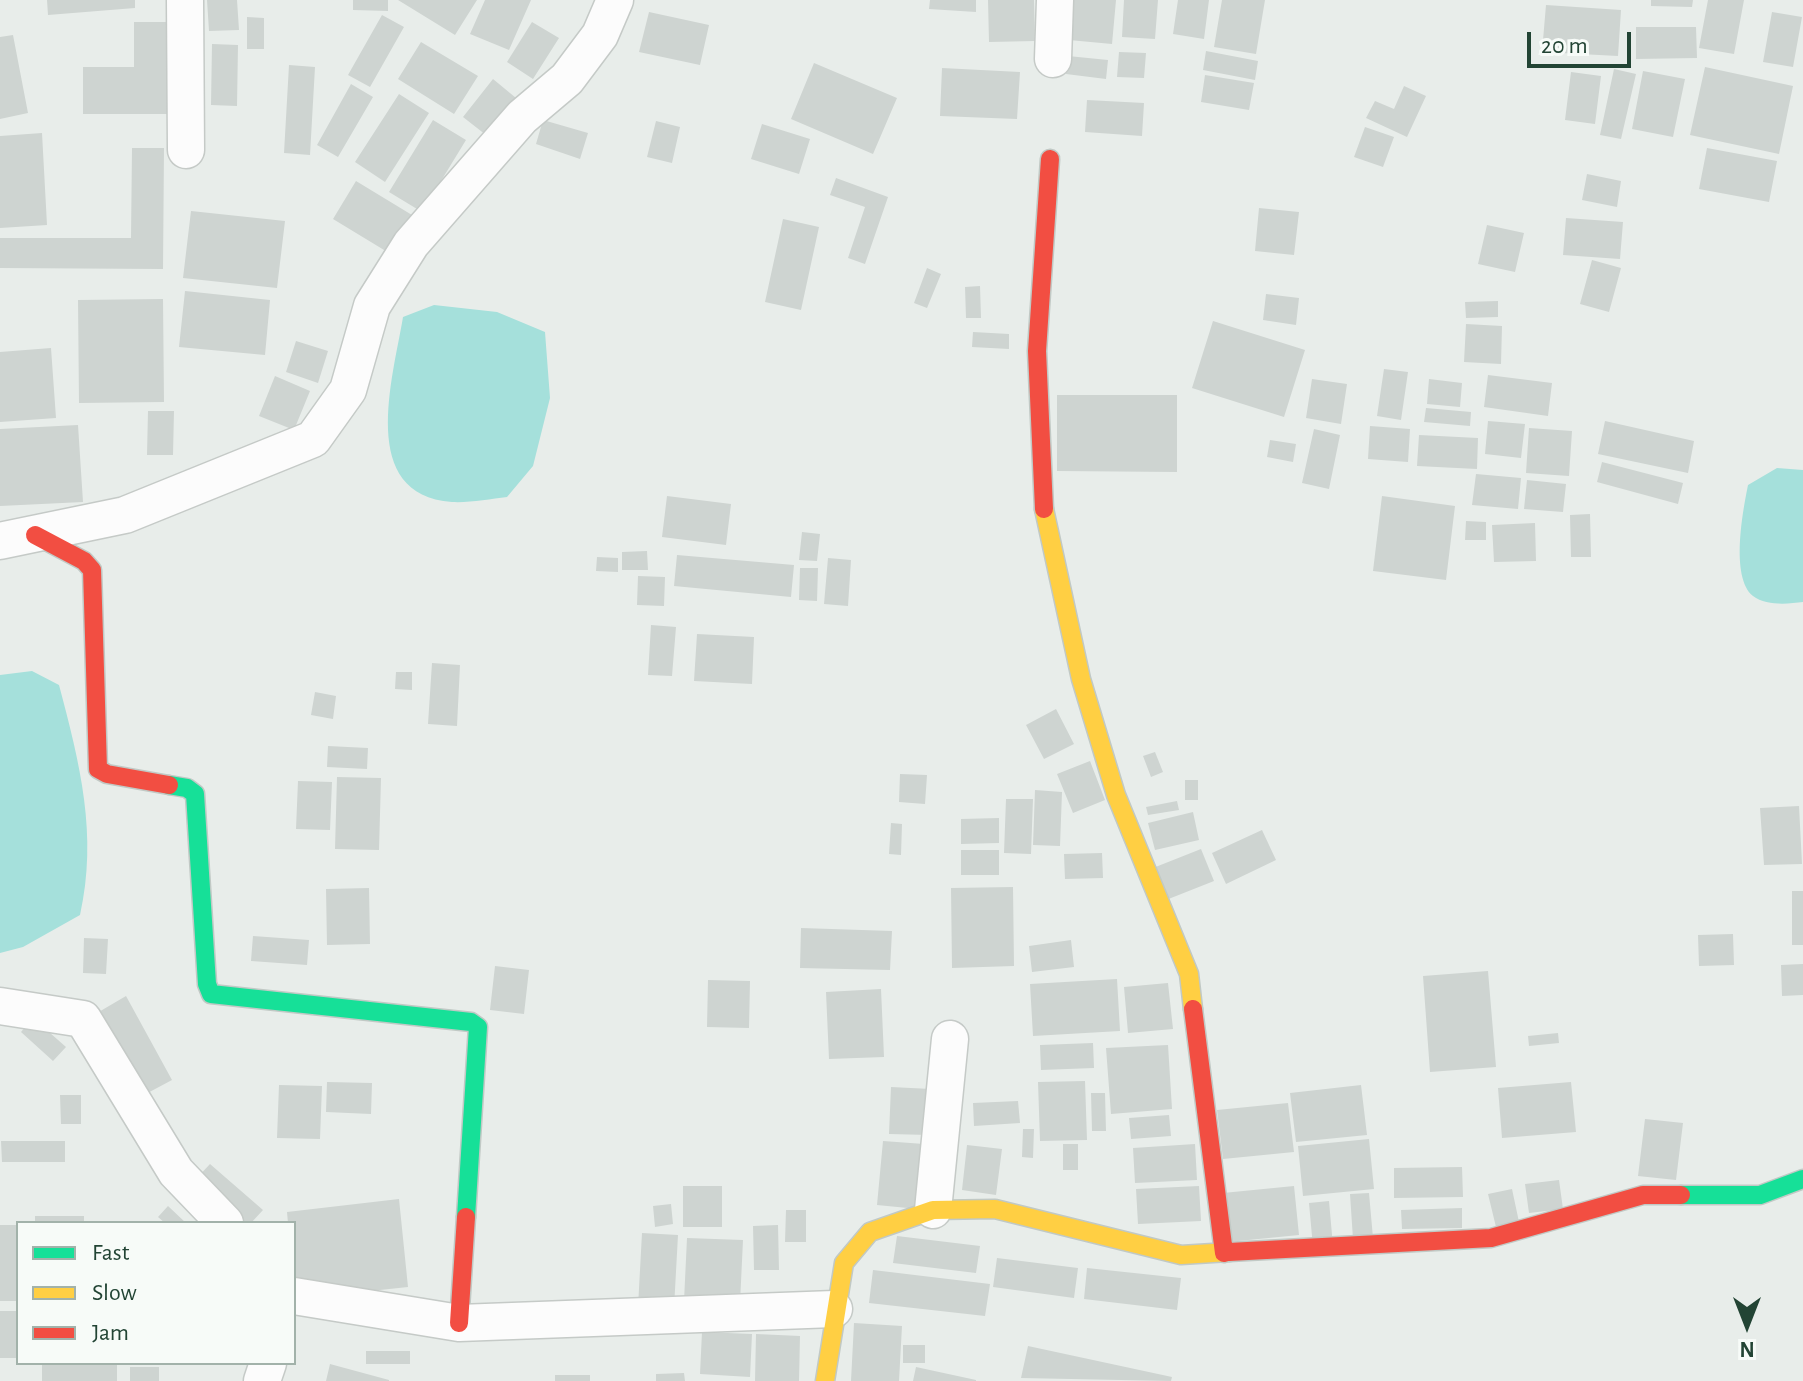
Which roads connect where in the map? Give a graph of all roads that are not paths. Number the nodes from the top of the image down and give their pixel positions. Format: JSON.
{"nodes":[{"id":1,"x":185,"y":0,"type":"edge"},
{"id":2,"x":615,"y":0,"type":"edge"},
{"id":3,"x":1055,"y":0,"type":"edge"},
{"id":4,"x":1053,"y":59,"type":"dead end"},
{"id":5,"x":186,"y":150,"type":"dead end"},
{"id":6,"x":1050,"y":159,"type":"dead end"},
{"id":7,"x":35,"y":535,"type":"junction"},
{"id":8,"x":0,"y":541,"type":"edge"},
{"id":9,"x":0,"y":1006,"type":"edge"},
{"id":10,"x":950,"y":1039,"type":"dead end"},
{"id":11,"x":1803,"y":1179,"type":"edge"},
{"id":12,"x":933,"y":1210,"type":"junction"},
{"id":13,"x":223,"y":1221,"type":"edge"},
{"id":14,"x":1224,"y":1253,"type":"junction"},
{"id":15,"x":296,"y":1296,"type":"edge"},
{"id":16,"x":834,"y":1309,"type":"junction"},
{"id":17,"x":459,"y":1323,"type":"junction"},
{"id":18,"x":825,"y":1381,"type":"edge"}],
"edges":[{"from":1,"to":5,"type":"street"},
{"from":2,"to":7,"type":"street"},
{"from":3,"to":4,"type":"street"},
{"from":6,"to":14,"type":"street"},
{"from":7,"to":8,"type":"street"},
{"from":7,"to":17,"type":"street"},
{"from":9,"to":13,"type":"street"},
{"from":10,"to":12,"type":"street"},
{"from":11,"to":14,"type":"street"},
{"from":12,"to":14,"type":"street"},
{"from":12,"to":16,"type":"street"},
{"from":15,"to":17,"type":"street"},
{"from":16,"to":17,"type":"street"},
{"from":16,"to":18,"type":"street"}]}
